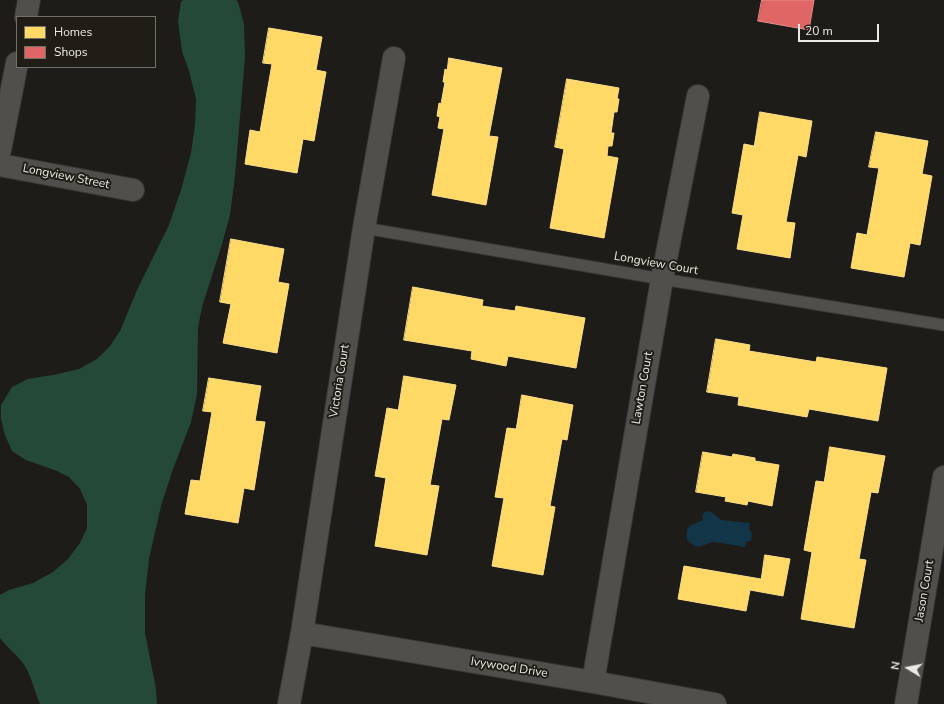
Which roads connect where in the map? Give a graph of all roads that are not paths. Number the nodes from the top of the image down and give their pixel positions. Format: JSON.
{"nodes":[{"id":1,"x":29,"y":0,"type":"edge"},
{"id":2,"x":26,"y":16,"type":"edge"},
{"id":3,"x":394,"y":58,"type":"dead end"},
{"id":4,"x":16,"y":68,"type":"edge"},
{"id":5,"x":698,"y":96,"type":"dead end"},
{"id":6,"x":0,"y":150,"type":"edge"},
{"id":7,"x":0,"y":165,"type":"edge"},
{"id":8,"x":133,"y":190,"type":"dead end"},
{"id":9,"x":364,"y":228,"type":"junction"},
{"id":10,"x":662,"y":279,"type":"junction"},
{"id":11,"x":944,"y":325,"type":"edge"},
{"id":12,"x":944,"y":477,"type":"edge"},
{"id":13,"x":302,"y":633,"type":"junction"},
{"id":14,"x":593,"y":682,"type":"junction"},
{"id":15,"x":289,"y":704,"type":"edge"},
{"id":16,"x":715,"y":704,"type":"edge"},
{"id":17,"x":906,"y":704,"type":"edge"}],
"edges":[{"from":1,"to":2,"type":"street"},
{"from":3,"to":9,"type":"street","name":"Victoria Court"},
{"from":4,"to":6,"type":"street"},
{"from":5,"to":10,"type":"street","name":"Lawton Court"},
{"from":7,"to":8,"type":"street","name":"Longview Street"},
{"from":9,"to":10,"type":"lane","name":"Longview Court"},
{"from":9,"to":13,"type":"street","name":"Victoria Court"},
{"from":10,"to":11,"type":"lane","name":"Longview Court"},
{"from":10,"to":14,"type":"street","name":"Lawton Court"},
{"from":12,"to":17,"type":"street","name":"Jason Court"},
{"from":13,"to":14,"type":"street","name":"Ivywood Drive"},
{"from":13,"to":15,"type":"street","name":"Victoria Court"},
{"from":14,"to":16,"type":"street","name":"Ivywood Drive"}]}
